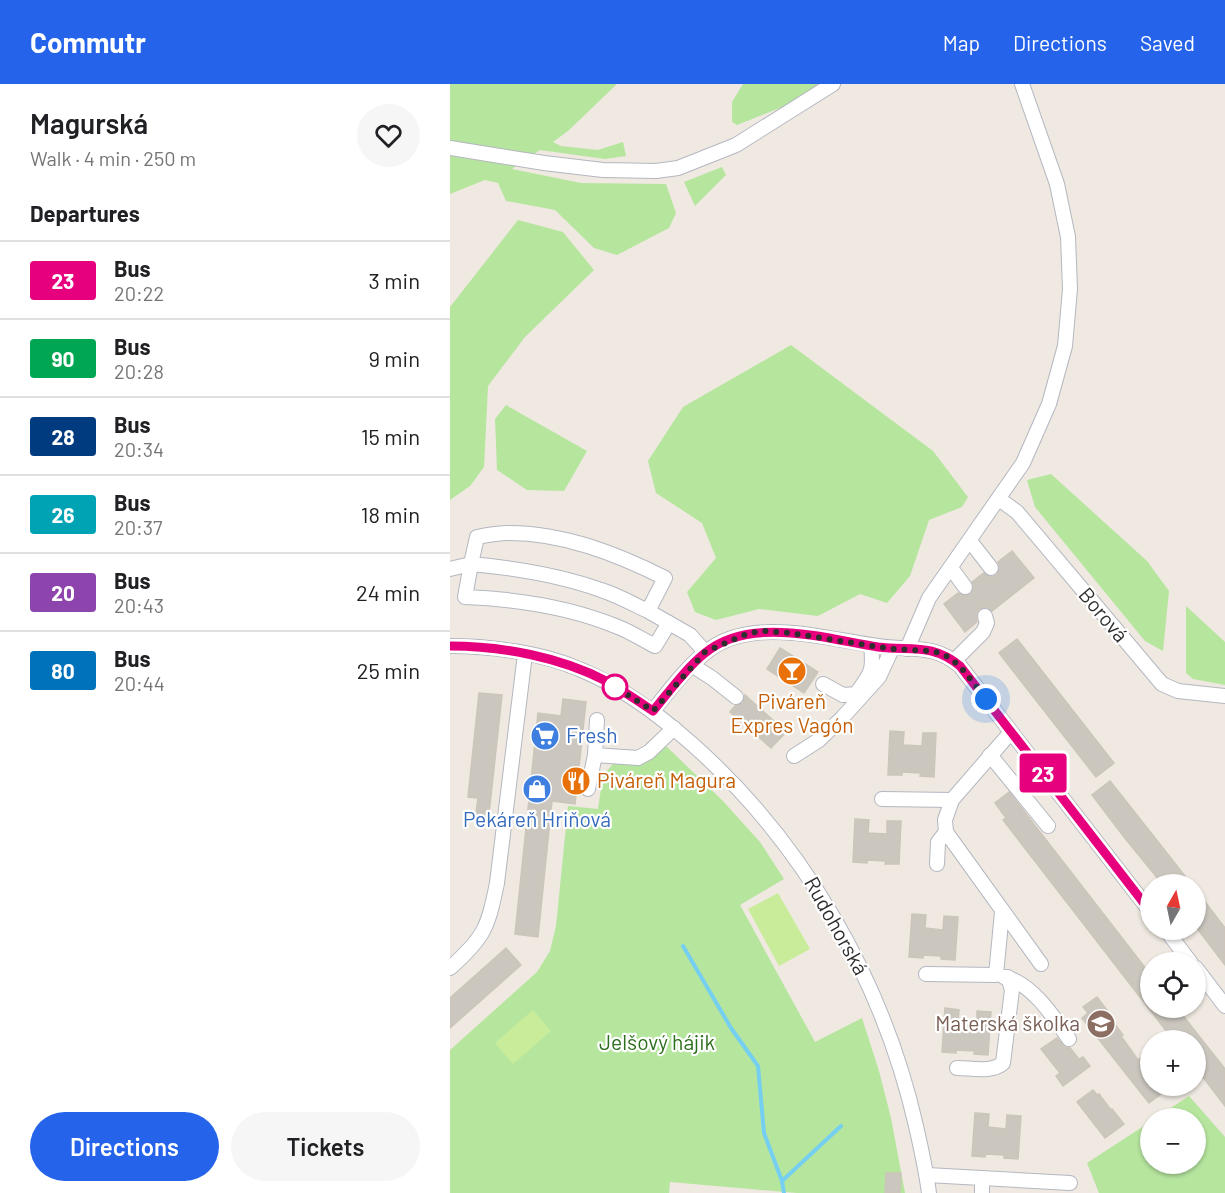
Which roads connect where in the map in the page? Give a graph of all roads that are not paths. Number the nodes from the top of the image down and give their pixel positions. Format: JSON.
{"nodes":[{"id":1,"x":833,"y":84,"type":"edge"},
{"id":2,"x":1022,"y":84,"type":"edge"},
{"id":3,"x":450,"y":148,"type":"edge"},
{"id":4,"x":999,"y":499,"type":"junction"},
{"id":5,"x":970,"y":541,"type":"junction"},
{"id":6,"x":471,"y":564,"type":"junction"},
{"id":7,"x":951,"y":568,"type":"junction"},
{"id":8,"x":991,"y":568,"type":"dead end"},
{"id":9,"x":450,"y":569,"type":"edge"},
{"id":10,"x":965,"y":587,"type":"dead end"},
{"id":11,"x":648,"y":611,"type":"junction"},
{"id":12,"x":985,"y":616,"type":"dead end"},
{"id":13,"x":669,"y":623,"type":"junction"},
{"id":14,"x":871,"y":645,"type":"junction"},
{"id":15,"x":450,"y":646,"type":"edge"},
{"id":16,"x":892,"y":649,"type":"junction"},
{"id":17,"x":907,"y":649,"type":"junction"},
{"id":18,"x":705,"y":652,"type":"junction"},
{"id":19,"x":525,"y":654,"type":"junction"},
{"id":20,"x":954,"y":661,"type":"junction"},
{"id":21,"x":693,"y":666,"type":"junction"},
{"id":22,"x":823,"y":684,"type":"dead end"},
{"id":23,"x":1225,"y":696,"type":"edge"},
{"id":24,"x":736,"y":697,"type":"dead end"},
{"id":25,"x":653,"y":711,"type":"junction"},
{"id":26,"x":597,"y":720,"type":"dead end"},
{"id":27,"x":674,"y":728,"type":"junction"},
{"id":28,"x":1011,"y":732,"type":"junction"},
{"id":29,"x":990,"y":754,"type":"junction"},
{"id":30,"x":595,"y":755,"type":"junction"},
{"id":31,"x":794,"y":756,"type":"dead end"},
{"id":32,"x":588,"y":789,"type":"dead end"},
{"id":33,"x":882,"y":799,"type":"dead end"},
{"id":34,"x":952,"y":800,"type":"junction"},
{"id":35,"x":1048,"y":826,"type":"dead end"},
{"id":36,"x":946,"y":832,"type":"junction"},
{"id":37,"x":937,"y":864,"type":"dead end"},
{"id":38,"x":1140,"y":898,"type":"edge"},
{"id":39,"x":1002,"y":912,"type":"junction"},
{"id":40,"x":1174,"y":940,"type":"edge"},
{"id":41,"x":1183,"y":952,"type":"edge"},
{"id":42,"x":1041,"y":964,"type":"dead end"},
{"id":43,"x":450,"y":968,"type":"edge"},
{"id":44,"x":926,"y":974,"type":"dead end"},
{"id":45,"x":1002,"y":976,"type":"junction"},
{"id":46,"x":1206,"y":981,"type":"edge"},
{"id":47,"x":1225,"y":1006,"type":"edge"},
{"id":48,"x":1069,"y":1039,"type":"dead end"},
{"id":49,"x":957,"y":1068,"type":"dead end"},
{"id":50,"x":927,"y":1175,"type":"junction"},
{"id":51,"x":982,"y":1178,"type":"junction"},
{"id":52,"x":1070,"y":1183,"type":"dead end"},
{"id":53,"x":1016,"y":1186,"type":"edge"},
{"id":54,"x":929,"y":1193,"type":"edge"},
{"id":55,"x":982,"y":1193,"type":"edge"}],
"edges":[{"from":1,"to":3,"type":"street"},
{"from":2,"to":4,"type":"street"},
{"from":4,"to":5,"type":"street"},
{"from":4,"to":23,"type":"street","name":"Borová"},
{"from":5,"to":7,"type":"street"},
{"from":5,"to":8,"type":"street"},
{"from":6,"to":9,"type":"street"},
{"from":6,"to":11,"type":"street"},
{"from":6,"to":11,"type":"street"},
{"from":6,"to":13,"type":"street"},
{"from":7,"to":10,"type":"street"},
{"from":7,"to":17,"type":"street"},
{"from":11,"to":13,"type":"street"},
{"from":12,"to":20,"type":"street"},
{"from":13,"to":18,"type":"street"},
{"from":14,"to":16,"type":"street"},
{"from":14,"to":18,"type":"street"},
{"from":14,"to":22,"type":"street"},
{"from":15,"to":19,"type":"street","name":"Rudohorská"},
{"from":16,"to":17,"type":"street"},
{"from":16,"to":31,"type":"street"},
{"from":17,"to":20,"type":"street"},
{"from":18,"to":21,"type":"street"},
{"from":19,"to":25,"type":"street","name":"Rudohorská"},
{"from":19,"to":43,"type":"street"},
{"from":20,"to":28,"type":"street"},
{"from":21,"to":24,"type":"street"},
{"from":21,"to":25,"type":"street"},
{"from":25,"to":27,"type":"street","name":"Rudohorská"},
{"from":26,"to":30,"type":"street"},
{"from":27,"to":30,"type":"street"},
{"from":27,"to":50,"type":"street","name":"Rudohorská"},
{"from":28,"to":29,"type":"street"},
{"from":28,"to":38,"type":"street"},
{"from":29,"to":34,"type":"street"},
{"from":29,"to":35,"type":"street"},
{"from":30,"to":32,"type":"street"},
{"from":33,"to":34,"type":"street"},
{"from":34,"to":36,"type":"street"},
{"from":36,"to":37,"type":"street"},
{"from":36,"to":39,"type":"street"},
{"from":39,"to":42,"type":"street"},
{"from":39,"to":45,"type":"street"},
{"from":40,"to":41,"type":"street"},
{"from":44,"to":45,"type":"street"},
{"from":45,"to":48,"type":"street"},
{"from":45,"to":49,"type":"street"},
{"from":46,"to":47,"type":"street"},
{"from":50,"to":51,"type":"street"},
{"from":50,"to":54,"type":"street","name":"Rudohorská"},
{"from":51,"to":53,"type":"street"},
{"from":51,"to":55,"type":"street"},
{"from":52,"to":53,"type":"street"}]}
